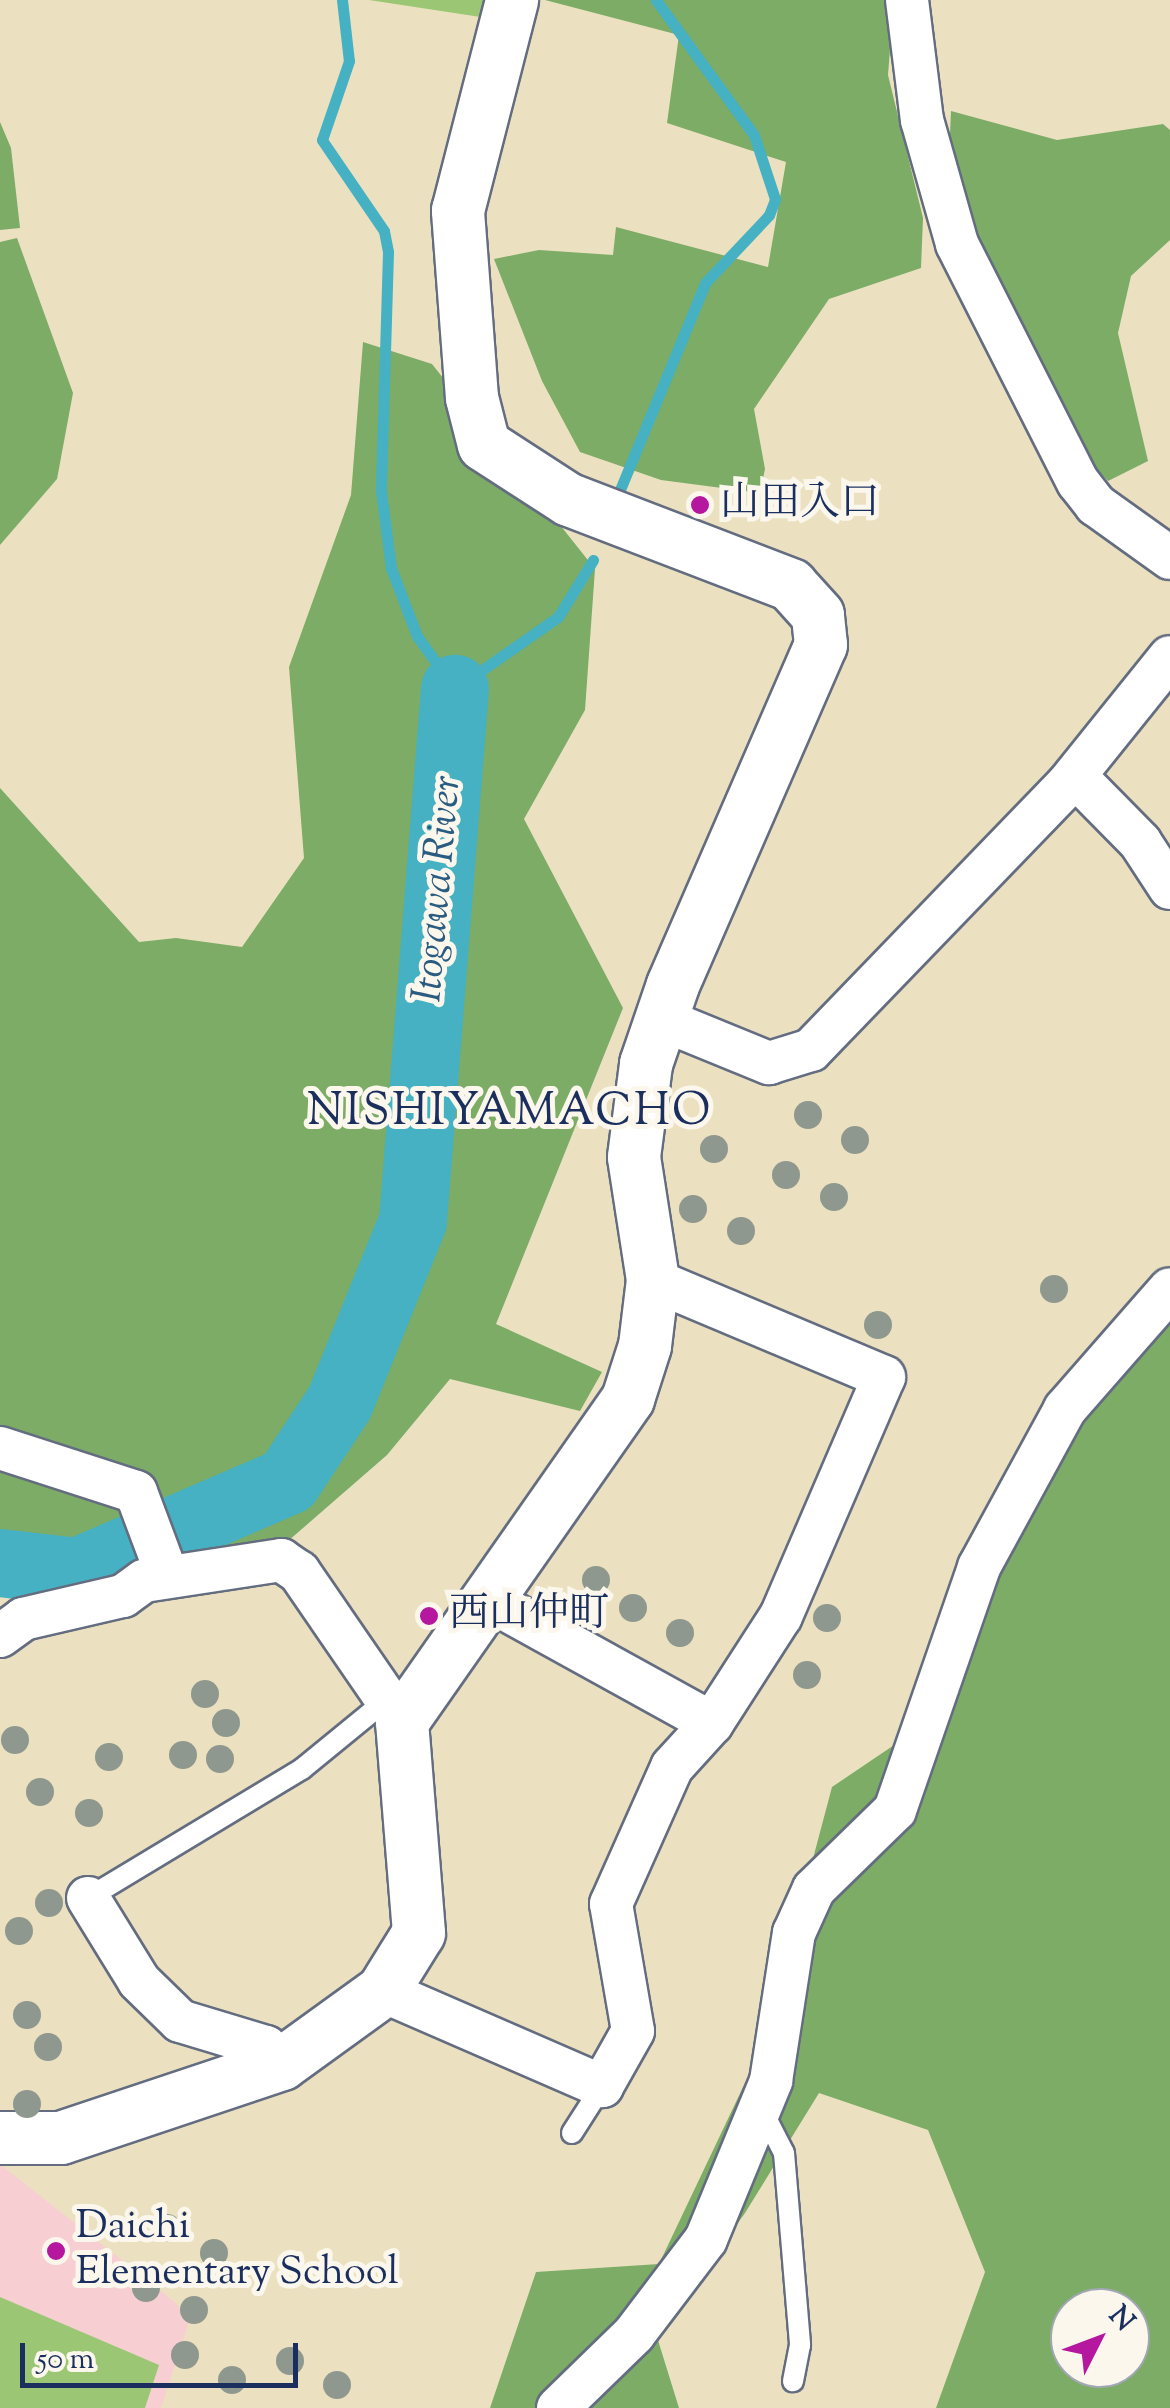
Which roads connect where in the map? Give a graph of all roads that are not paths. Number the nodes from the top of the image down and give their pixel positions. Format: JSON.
{"nodes":[{"id":1,"x":512,"y":0,"type":"edge"},
{"id":2,"x":907,"y":0,"type":"edge"},
{"id":3,"x":1170,"y":558,"type":"edge"},
{"id":4,"x":1170,"y":657,"type":"edge"},
{"id":5,"x":1075,"y":776,"type":"junction"},
{"id":6,"x":1170,"y":888,"type":"edge"},
{"id":7,"x":661,"y":1019,"type":"junction"},
{"id":8,"x":653,"y":1280,"type":"junction"},
{"id":9,"x":1170,"y":1289,"type":"edge"},
{"id":10,"x":0,"y":1448,"type":"edge"},
{"id":11,"x":167,"y":1575,"type":"junction"},
{"id":12,"x":488,"y":1599,"type":"junction"},
{"id":13,"x":0,"y":1636,"type":"edge"},
{"id":14,"x":393,"y":1712,"type":"junction"},
{"id":15,"x":712,"y":1723,"type":"junction"},
{"id":16,"x":88,"y":1898,"type":"joint"},
{"id":17,"x":383,"y":1990,"type":"junction"},
{"id":18,"x":282,"y":2064,"type":"junction"},
{"id":19,"x":602,"y":2086,"type":"junction"},
{"id":20,"x":762,"y":2108,"type":"junction"},
{"id":21,"x":572,"y":2133,"type":"dead end"},
{"id":22,"x":0,"y":2138,"type":"edge"},
{"id":23,"x":794,"y":2381,"type":"dead end"},
{"id":24,"x":558,"y":2408,"type":"edge"}],
"edges":[{"from":1,"to":7,"type":"street"},
{"from":2,"to":3,"type":"street"},
{"from":4,"to":5,"type":"street"},
{"from":5,"to":6,"type":"street"},
{"from":5,"to":7,"type":"street"},
{"from":7,"to":8,"type":"street"},
{"from":8,"to":12,"type":"street"},
{"from":8,"to":15,"type":"street"},
{"from":9,"to":20,"type":"street"},
{"from":10,"to":11,"type":"street"},
{"from":11,"to":13,"type":"street"},
{"from":11,"to":14,"type":"street"},
{"from":12,"to":14,"type":"street"},
{"from":12,"to":15,"type":"street"},
{"from":14,"to":16,"type":"lane"},
{"from":14,"to":17,"type":"street"},
{"from":15,"to":19,"type":"street"},
{"from":16,"to":18,"type":"street"},
{"from":17,"to":18,"type":"street"},
{"from":17,"to":19,"type":"street"},
{"from":18,"to":22,"type":"street"},
{"from":19,"to":21,"type":"lane"},
{"from":20,"to":23,"type":"lane"},
{"from":20,"to":24,"type":"street"}]}
